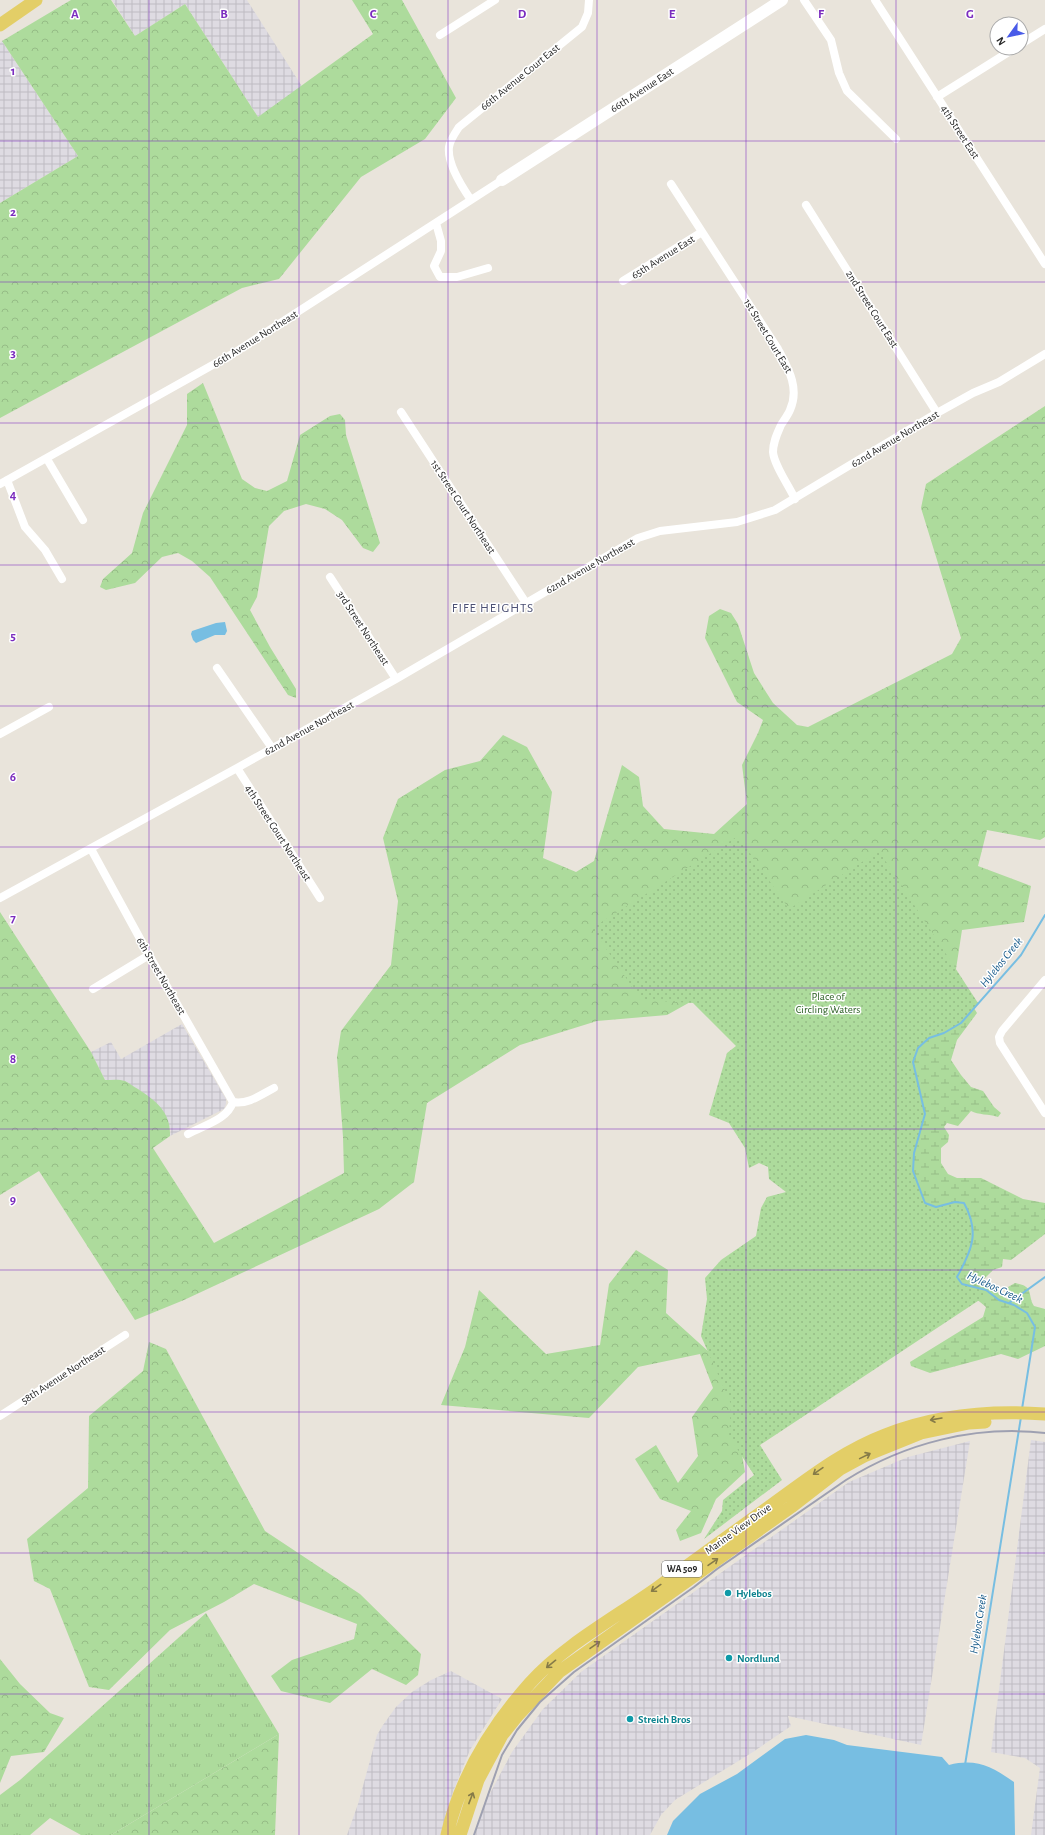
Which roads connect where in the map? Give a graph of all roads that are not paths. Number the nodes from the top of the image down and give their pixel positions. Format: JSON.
{"nodes":[{"id":1,"x":36,"y":0,"type":"edge"},
{"id":2,"x":495,"y":0,"type":"edge"},
{"id":3,"x":589,"y":0,"type":"edge"},
{"id":4,"x":782,"y":0,"type":"edge"},
{"id":5,"x":804,"y":0,"type":"edge"},
{"id":6,"x":875,"y":0,"type":"edge"},
{"id":7,"x":0,"y":25,"type":"edge"},
{"id":8,"x":1045,"y":29,"type":"edge"},
{"id":9,"x":440,"y":35,"type":"dead end"},
{"id":10,"x":1029,"y":39,"type":"edge"},
{"id":11,"x":1002,"y":56,"type":"edge"},
{"id":12,"x":937,"y":97,"type":"junction"},
{"id":13,"x":896,"y":139,"type":"dead end"},
{"id":14,"x":502,"y":180,"type":"joint"},
{"id":15,"x":671,"y":184,"type":"dead end"},
{"id":16,"x":471,"y":200,"type":"junction"},
{"id":17,"x":806,"y":204,"type":"dead end"},
{"id":18,"x":436,"y":223,"type":"junction"},
{"id":19,"x":702,"y":232,"type":"junction"},
{"id":20,"x":1045,"y":264,"type":"edge"},
{"id":21,"x":488,"y":268,"type":"dead end"},
{"id":22,"x":623,"y":281,"type":"dead end"},
{"id":23,"x":1045,"y":354,"type":"edge"},
{"id":24,"x":401,"y":412,"type":"dead end"},
{"id":25,"x":937,"y":413,"type":"junction"},
{"id":26,"x":47,"y":459,"type":"junction"},
{"id":27,"x":3,"y":482,"type":"edge"},
{"id":28,"x":795,"y":499,"type":"junction"},
{"id":29,"x":83,"y":520,"type":"dead end"},
{"id":30,"x":330,"y":577,"type":"dead end"},
{"id":31,"x":62,"y":579,"type":"dead end"},
{"id":32,"x":526,"y":603,"type":"junction"},
{"id":33,"x":217,"y":668,"type":"dead end"},
{"id":34,"x":396,"y":679,"type":"junction"},
{"id":35,"x":49,"y":706,"type":"dead end"},
{"id":36,"x":0,"y":734,"type":"edge"},
{"id":37,"x":272,"y":748,"type":"junction"},
{"id":38,"x":237,"y":768,"type":"junction"},
{"id":39,"x":92,"y":849,"type":"junction"},
{"id":40,"x":0,"y":898,"type":"edge"},
{"id":41,"x":320,"y":898,"type":"dead end"},
{"id":42,"x":149,"y":955,"type":"junction"},
{"id":43,"x":1045,"y":980,"type":"edge"},
{"id":44,"x":93,"y":989,"type":"dead end"},
{"id":45,"x":274,"y":1088,"type":"dead end"},
{"id":46,"x":234,"y":1102,"type":"junction"},
{"id":47,"x":1045,"y":1113,"type":"edge"},
{"id":48,"x":188,"y":1134,"type":"dead end"},
{"id":49,"x":125,"y":1335,"type":"dead end"},
{"id":50,"x":0,"y":1416,"type":"edge"},
{"id":51,"x":1004,"y":1417,"type":"junction"},
{"id":52,"x":1040,"y":1418,"type":"edge"},
{"id":53,"x":447,"y":1835,"type":"edge"},
{"id":54,"x":460,"y":1835,"type":"edge"}],
"edges":[{"from":1,"to":7,"type":"main road"},
{"from":2,"to":9,"type":"street"},
{"from":3,"to":16,"type":"street","name":"66th Avenue Court East"},
{"from":4,"to":14,"type":"street","name":"66th Avenue East"},
{"from":5,"to":13,"type":"street"},
{"from":6,"to":12,"type":"street","name":"4th Street East"},
{"from":8,"to":10,"type":"street"},
{"from":11,"to":12,"type":"street"},
{"from":12,"to":20,"type":"street","name":"4th Street East"},
{"from":14,"to":16,"type":"street","name":"66th Avenue Northeast"},
{"from":15,"to":19,"type":"street","name":"1st Street Court East"},
{"from":16,"to":18,"type":"street","name":"66th Avenue Northeast"},
{"from":17,"to":25,"type":"street","name":"2nd Street Court East"},
{"from":18,"to":21,"type":"street"},
{"from":18,"to":26,"type":"street","name":"66th Avenue Northeast"},
{"from":19,"to":22,"type":"street","name":"65th Avenue East"},
{"from":19,"to":28,"type":"street","name":"1st Street Court East"},
{"from":23,"to":25,"type":"street","name":"62nd Avenue Northeast"},
{"from":24,"to":32,"type":"street","name":"1st Street Court Northeast"},
{"from":25,"to":28,"type":"street","name":"62nd Avenue Northeast"},
{"from":26,"to":27,"type":"street","name":"66th Avenue Northeast"},
{"from":26,"to":29,"type":"street"},
{"from":27,"to":31,"type":"street"},
{"from":28,"to":32,"type":"street","name":"62nd Avenue Northeast"},
{"from":30,"to":34,"type":"street","name":"3rd Street Northeast"},
{"from":32,"to":34,"type":"street","name":"62nd Avenue Northeast"},
{"from":33,"to":37,"type":"street"},
{"from":34,"to":37,"type":"street","name":"62nd Avenue Northeast"},
{"from":35,"to":36,"type":"street"},
{"from":37,"to":38,"type":"street","name":"62nd Avenue Northeast"},
{"from":38,"to":39,"type":"street","name":"62nd Avenue Northeast"},
{"from":38,"to":41,"type":"street","name":"4th Street Court Northeast"},
{"from":39,"to":40,"type":"street","name":"62nd Avenue Northeast"},
{"from":39,"to":42,"type":"street","name":"6th Street Northeast"},
{"from":42,"to":44,"type":"street"},
{"from":42,"to":46,"type":"street","name":"6th Street Northeast"},
{"from":43,"to":47,"type":"street"},
{"from":45,"to":46,"type":"street"},
{"from":46,"to":48,"type":"street"},
{"from":49,"to":50,"type":"street","name":"58th Avenue Northeast"},
{"from":51,"to":52,"type":"main road","name":"Marine View Drive","number":"WA 509"},
{"from":51,"to":53,"type":"main road","name":"Marine View Drive","number":"WA 509","one_way":true},
{"from":54,"to":51,"type":"main road","name":"Marine View Drive","number":"WA 509","one_way":true}]}
